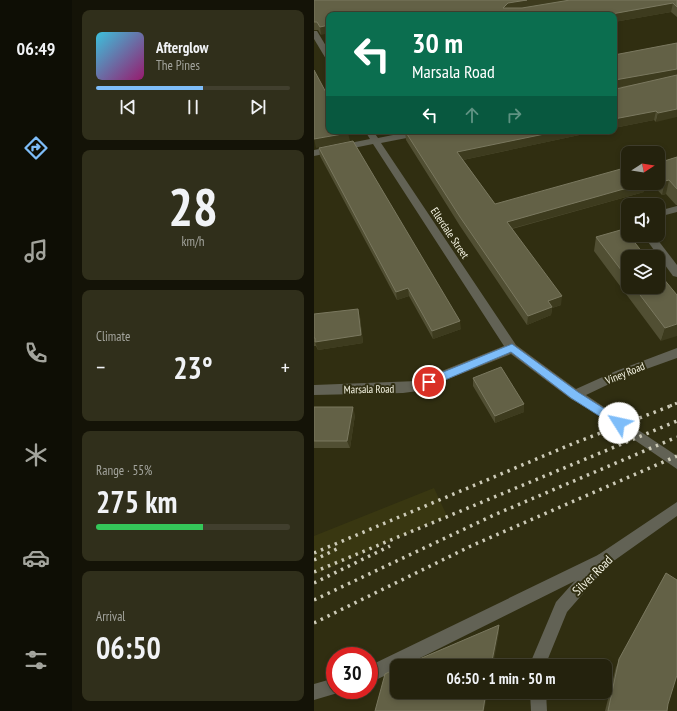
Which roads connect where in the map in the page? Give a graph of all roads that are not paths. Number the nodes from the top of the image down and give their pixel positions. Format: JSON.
{"nodes":[{"id":1,"x":314,"y":34,"type":"edge"},
{"id":2,"x":326,"y":46,"type":"edge"},
{"id":3,"x":314,"y":48,"type":"edge"},
{"id":4,"x":371,"y":134,"type":"edge"},
{"id":5,"x":413,"y":134,"type":"edge"},
{"id":6,"x":375,"y":142,"type":"junction"},
{"id":7,"x":314,"y":153,"type":"edge"},
{"id":8,"x":677,"y":209,"type":"edge"},
{"id":9,"x":665,"y":212,"type":"edge"},
{"id":10,"x":653,"y":242,"type":"edge"},
{"id":11,"x":677,"y":273,"type":"edge"},
{"id":12,"x":512,"y":348,"type":"junction"},
{"id":13,"x":677,"y":353,"type":"edge"},
{"id":14,"x":314,"y":390,"type":"edge"},
{"id":15,"x":575,"y":395,"type":"junction"},
{"id":16,"x":677,"y":463,"type":"edge"},
{"id":17,"x":677,"y":508,"type":"edge"},
{"id":18,"x":603,"y":560,"type":"junction"},
{"id":19,"x":540,"y":659,"type":"edge"},
{"id":20,"x":378,"y":671,"type":"edge"},
{"id":21,"x":326,"y":689,"type":"edge"},
{"id":22,"x":314,"y":692,"type":"edge"},
{"id":23,"x":538,"y":699,"type":"edge"},
{"id":24,"x":539,"y":711,"type":"edge"}],
"edges":[{"from":1,"to":2,"type":"street"},
{"from":2,"to":3,"type":"street"},
{"from":4,"to":6,"type":"street","name":"Ellerdale Street"},
{"from":5,"to":6,"type":"street"},
{"from":6,"to":7,"type":"street"},
{"from":6,"to":12,"type":"street","name":"Ellerdale Street"},
{"from":8,"to":9,"type":"street"},
{"from":10,"to":11,"type":"street"},
{"from":12,"to":14,"type":"street","name":"Marsala Road"},
{"from":12,"to":15,"type":"street","name":"Ellerdale Street"},
{"from":13,"to":15,"type":"street","name":"Viney Road"},
{"from":15,"to":16,"type":"street","name":"Ellerdale Street"},
{"from":17,"to":18,"type":"street","name":"Silver Road"},
{"from":18,"to":19,"type":"street","name":"Silver Road"},
{"from":18,"to":20,"type":"street"},
{"from":21,"to":22,"type":"street"},
{"from":23,"to":24,"type":"street"}]}
